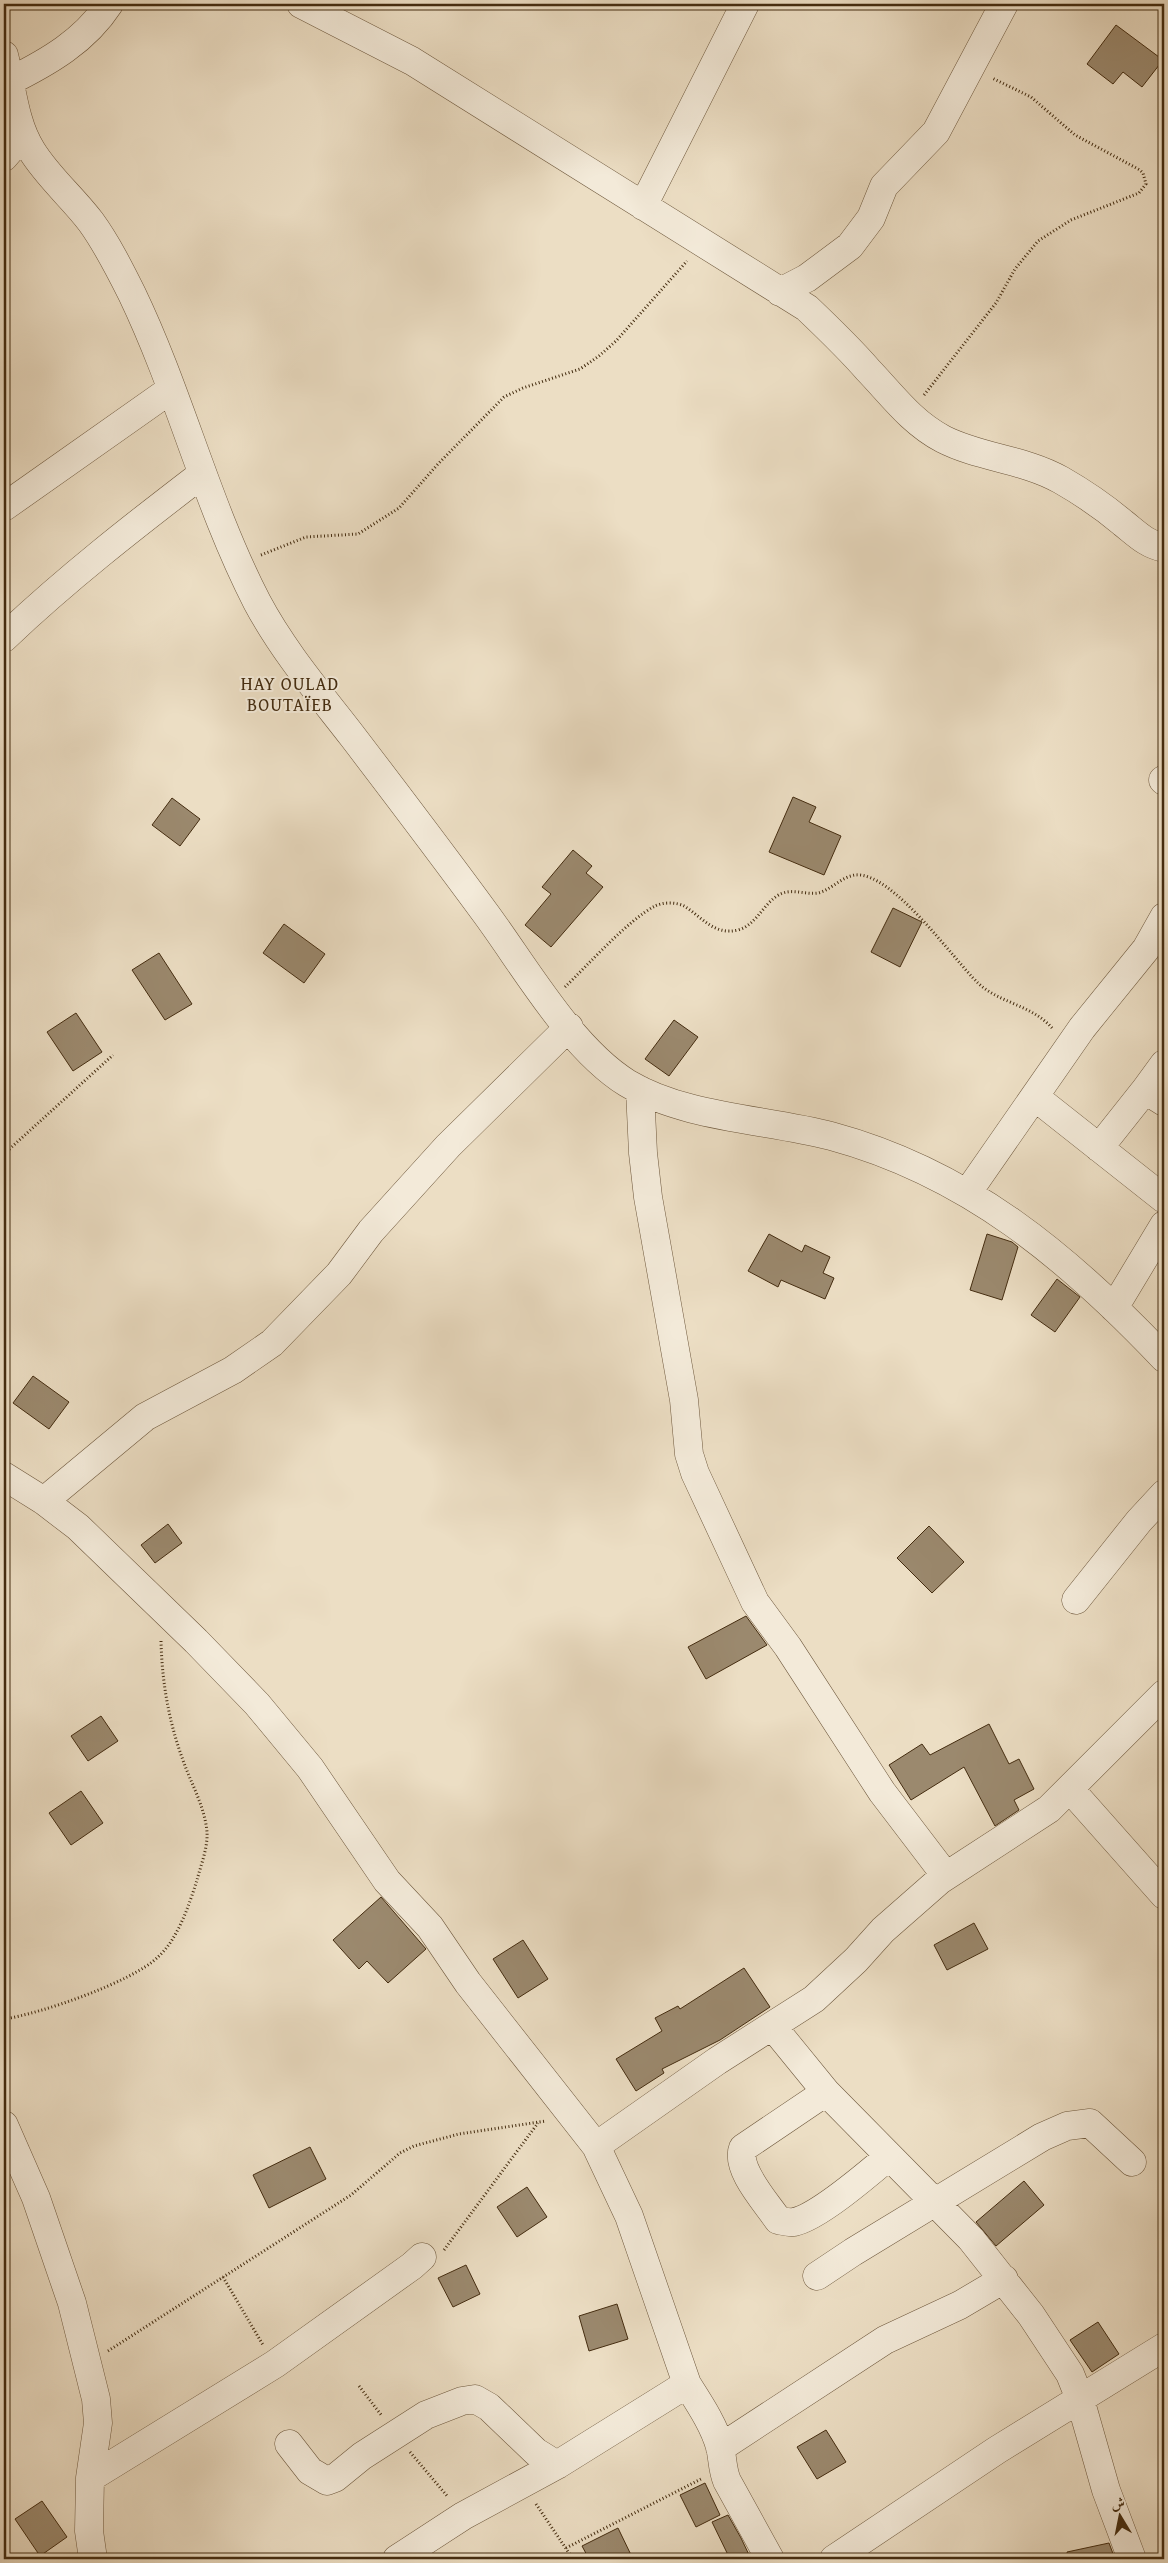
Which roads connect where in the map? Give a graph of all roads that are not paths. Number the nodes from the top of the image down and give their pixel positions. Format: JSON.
{"nodes":[{"id":1,"x":109,"y":4,"type":"edge"},
{"id":2,"x":301,"y":4,"type":"edge"},
{"id":3,"x":746,"y":4,"type":"edge"},
{"id":4,"x":1004,"y":4,"type":"edge"},
{"id":5,"x":4,"y":54,"type":"edge"},
{"id":6,"x":10,"y":81,"type":"junction"},
{"id":7,"x":24,"y":135,"type":"junction"},
{"id":8,"x":4,"y":157,"type":"edge"},
{"id":9,"x":644,"y":206,"type":"junction"},
{"id":10,"x":780,"y":292,"type":"junction"},
{"id":11,"x":170,"y":390,"type":"junction"},
{"id":12,"x":202,"y":474,"type":"junction"},
{"id":13,"x":4,"y":507,"type":"edge"},
{"id":14,"x":1164,"y":548,"type":"edge"},
{"id":15,"x":4,"y":638,"type":"edge"},
{"id":16,"x":1164,"y":917,"type":"edge"},
{"id":17,"x":569,"y":1027,"type":"junction"},
{"id":18,"x":1164,"y":1064,"type":"edge"},
{"id":19,"x":640,"y":1090,"type":"junction"},
{"id":20,"x":1154,"y":1096,"type":"edge"},
{"id":21,"x":1035,"y":1097,"type":"junction"},
{"id":22,"x":1099,"y":1148,"type":"junction"},
{"id":23,"x":968,"y":1192,"type":"junction"},
{"id":24,"x":1164,"y":1199,"type":"edge"},
{"id":25,"x":1164,"y":1225,"type":"edge"},
{"id":26,"x":1114,"y":1308,"type":"junction"},
{"id":27,"x":1164,"y":1358,"type":"edge"},
{"id":28,"x":4,"y":1476,"type":"edge"},
{"id":29,"x":1164,"y":1494,"type":"edge"},
{"id":30,"x":44,"y":1501,"type":"junction"},
{"id":31,"x":1076,"y":1600,"type":"dead end"},
{"id":32,"x":1164,"y":1694,"type":"edge"},
{"id":33,"x":1070,"y":1789,"type":"junction"},
{"id":34,"x":946,"y":1876,"type":"junction"},
{"id":35,"x":1164,"y":1895,"type":"edge"},
{"id":36,"x":773,"y":2028,"type":"junction"},
{"id":37,"x":826,"y":2092,"type":"junction"},
{"id":38,"x":4,"y":2125,"type":"edge"},
{"id":39,"x":596,"y":2146,"type":"junction"},
{"id":40,"x":888,"y":2157,"type":"junction"},
{"id":41,"x":1132,"y":2162,"type":"dead end"},
{"id":42,"x":936,"y":2202,"type":"junction"},
{"id":43,"x":422,"y":2257,"type":"road end"},
{"id":44,"x":817,"y":2276,"type":"dead end"},
{"id":45,"x":1004,"y":2279,"type":"junction"},
{"id":46,"x":1164,"y":2347,"type":"edge"},
{"id":47,"x":687,"y":2384,"type":"junction"},
{"id":48,"x":1080,"y":2399,"type":"junction"},
{"id":49,"x":289,"y":2444,"type":"dead end"},
{"id":50,"x":721,"y":2458,"type":"junction"},
{"id":51,"x":557,"y":2465,"type":"junction"},
{"id":52,"x":90,"y":2478,"type":"junction"},
{"id":53,"x":93,"y":2559,"type":"edge"},
{"id":54,"x":397,"y":2559,"type":"edge"},
{"id":55,"x":770,"y":2559,"type":"edge"},
{"id":56,"x":834,"y":2559,"type":"edge"},
{"id":57,"x":1132,"y":2559,"type":"edge"}],
"edges":[{"from":1,"to":6,"type":"street"},
{"from":2,"to":9,"type":"street"},
{"from":3,"to":9,"type":"street"},
{"from":4,"to":10,"type":"street"},
{"from":5,"to":6,"type":"street"},
{"from":6,"to":7,"type":"street"},
{"from":7,"to":8,"type":"street"},
{"from":7,"to":11,"type":"street"},
{"from":9,"to":10,"type":"street"},
{"from":10,"to":14,"type":"street"},
{"from":11,"to":12,"type":"street"},
{"from":11,"to":13,"type":"street"},
{"from":12,"to":15,"type":"street"},
{"from":12,"to":17,"type":"street"},
{"from":16,"to":21,"type":"street"},
{"from":17,"to":19,"type":"street"},
{"from":17,"to":30,"type":"street"},
{"from":18,"to":20,"type":"street"},
{"from":19,"to":23,"type":"street"},
{"from":19,"to":34,"type":"street"},
{"from":20,"to":22,"type":"street"},
{"from":21,"to":22,"type":"street"},
{"from":21,"to":23,"type":"street"},
{"from":22,"to":24,"type":"street"},
{"from":23,"to":26,"type":"street"},
{"from":25,"to":26,"type":"street"},
{"from":26,"to":27,"type":"street"},
{"from":28,"to":30,"type":"street"},
{"from":29,"to":31,"type":"street"},
{"from":30,"to":39,"type":"street"},
{"from":32,"to":33,"type":"street"},
{"from":33,"to":34,"type":"street"},
{"from":33,"to":35,"type":"street"},
{"from":34,"to":36,"type":"street"},
{"from":36,"to":37,"type":"street"},
{"from":36,"to":39,"type":"street"},
{"from":37,"to":40,"type":"street"},
{"from":37,"to":40,"type":"street"},
{"from":38,"to":52,"type":"street"},
{"from":39,"to":47,"type":"street"},
{"from":40,"to":42,"type":"street"},
{"from":41,"to":42,"type":"street"},
{"from":42,"to":44,"type":"street"},
{"from":42,"to":45,"type":"street"},
{"from":43,"to":52,"type":"street"},
{"from":45,"to":48,"type":"street"},
{"from":45,"to":50,"type":"street"},
{"from":46,"to":48,"type":"street"},
{"from":47,"to":50,"type":"street"},
{"from":47,"to":51,"type":"street"},
{"from":48,"to":56,"type":"street"},
{"from":48,"to":57,"type":"street"},
{"from":49,"to":51,"type":"street"},
{"from":50,"to":55,"type":"street"},
{"from":51,"to":54,"type":"street"},
{"from":52,"to":53,"type":"street"}]}
